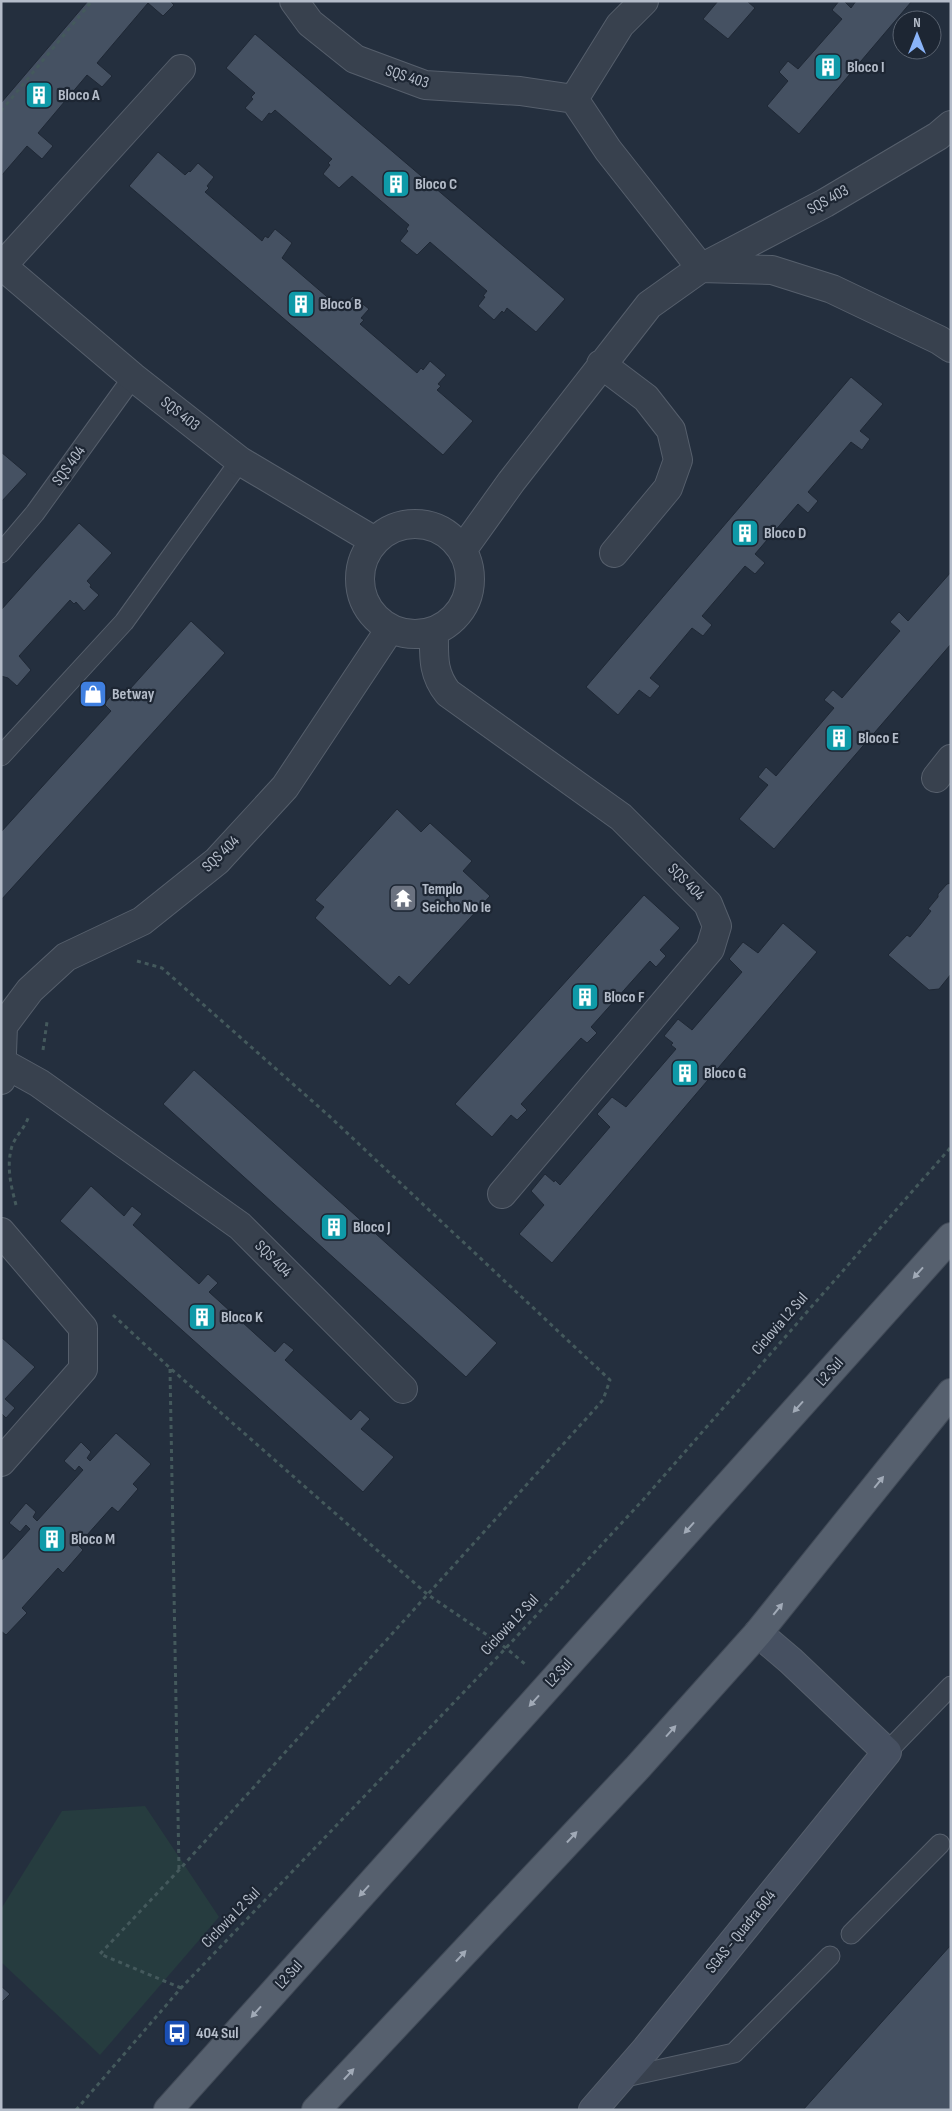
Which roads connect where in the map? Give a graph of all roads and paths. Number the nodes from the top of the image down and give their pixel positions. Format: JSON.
{"nodes":[{"id":1,"x":92,"y":1,"type":"edge"},
{"id":2,"x":294,"y":1,"type":"edge"},
{"id":3,"x":644,"y":1,"type":"edge"},
{"id":4,"x":181,"y":69,"type":"dead end"},
{"id":5,"x":574,"y":99,"type":"junction"},
{"id":6,"x":1,"y":111,"type":"edge"},
{"id":7,"x":951,"y":125,"type":"edge"},
{"id":8,"x":2,"y":266,"type":"edge"},
{"id":9,"x":701,"y":268,"type":"junction"},
{"id":10,"x":951,"y":348,"type":"edge"},
{"id":11,"x":601,"y":364,"type":"junction"},
{"id":12,"x":133,"y":377,"type":"junction"},
{"id":13,"x":240,"y":461,"type":"junction"},
{"id":14,"x":374,"y":540,"type":"junction"},
{"id":15,"x":463,"y":549,"type":"junction"},
{"id":16,"x":1,"y":553,"type":"edge"},
{"id":17,"x":614,"y":553,"type":"dead end"},
{"id":18,"x":390,"y":629,"type":"junction"},
{"id":19,"x":434,"y":632,"type":"junction"},
{"id":20,"x":1,"y":756,"type":"edge"},
{"id":21,"x":2,"y":1026,"type":"edge"},
{"id":22,"x":2,"y":1072,"type":"edge"},
{"id":23,"x":951,"y":1147,"type":"edge"},
{"id":24,"x":502,"y":1194,"type":"dead end"},
{"id":25,"x":1,"y":1232,"type":"edge"},
{"id":26,"x":951,"y":1237,"type":"edge"},
{"id":27,"x":170,"y":1368,"type":"dead end"},
{"id":28,"x":610,"y":1380,"type":"dead end"},
{"id":29,"x":403,"y":1389,"type":"dead end"},
{"id":30,"x":951,"y":1393,"type":"edge"},
{"id":31,"x":1,"y":1462,"type":"edge"},
{"id":32,"x":758,"y":1633,"type":"junction"},
{"id":33,"x":951,"y":1686,"type":"edge"},
{"id":34,"x":887,"y":1752,"type":"junction"},
{"id":35,"x":940,"y":1844,"type":"dead end"},
{"id":36,"x":179,"y":1870,"type":"junction"},
{"id":37,"x":851,"y":1934,"type":"dead end"},
{"id":38,"x":830,"y":1956,"type":"dead end"},
{"id":39,"x":182,"y":1988,"type":"junction"},
{"id":40,"x":621,"y":2078,"type":"junction"},
{"id":41,"x":76,"y":2110,"type":"edge"},
{"id":42,"x":168,"y":2110,"type":"edge"},
{"id":43,"x":316,"y":2110,"type":"edge"},
{"id":44,"x":593,"y":2110,"type":"edge"}],
"edges":[{"from":1,"to":6,"type":"path"},
{"from":2,"to":5,"type":"street","name":"SQS 403"},
{"from":3,"to":5,"type":"street"},
{"from":4,"to":8,"type":"street","name":"SQS 403"},
{"from":5,"to":9,"type":"street"},
{"from":7,"to":9,"type":"street","name":"SQS 403"},
{"from":8,"to":12,"type":"street","name":"SQS 403"},
{"from":9,"to":10,"type":"street"},
{"from":9,"to":11,"type":"street","name":"SQS 403"},
{"from":11,"to":15,"type":"street","name":"SQS 403"},
{"from":11,"to":17,"type":"street"},
{"from":12,"to":13,"type":"street","name":"SQS 403"},
{"from":12,"to":16,"type":"lane","name":"SQS 404"},
{"from":13,"to":14,"type":"street","name":"SQS 403"},
{"from":13,"to":20,"type":"lane"},
{"from":14,"to":15,"type":"street"},
{"from":14,"to":18,"type":"street"},
{"from":15,"to":19,"type":"street"},
{"from":18,"to":19,"type":"street"},
{"from":18,"to":21,"type":"street","name":"SQS 404"},
{"from":19,"to":24,"type":"street","name":"SQS 404"},
{"from":21,"to":22,"type":"street","name":"SQS 404"},
{"from":22,"to":29,"type":"street","name":"SQS 404"},
{"from":23,"to":39,"type":"path","name":"Ciclovia L2 Sul"},
{"from":25,"to":31,"type":"street"},
{"from":26,"to":42,"type":"main road","name":"L2 Sul","one_way":true},
{"from":27,"to":36,"type":"path"},
{"from":28,"to":36,"type":"path"},
{"from":32,"to":30,"type":"main road","one_way":true},
{"from":32,"to":34,"type":"street"},
{"from":43,"to":32,"type":"main road","one_way":true},
{"from":33,"to":34,"type":"lane"},
{"from":34,"to":40,"type":"street","name":"SGAS - Quadra 604"},
{"from":35,"to":37,"type":"lane"},
{"from":36,"to":39,"type":"path"},
{"from":38,"to":40,"type":"lane"},
{"from":39,"to":41,"type":"path","name":"Ciclovia L2 Sul"},
{"from":40,"to":44,"type":"street","name":"SGAS - Quadra 604"}]}
